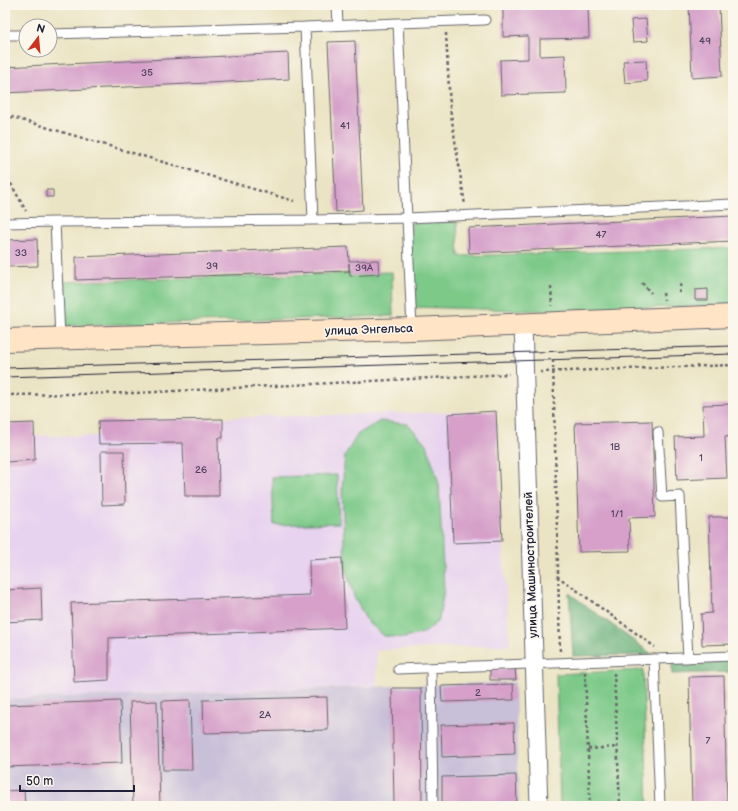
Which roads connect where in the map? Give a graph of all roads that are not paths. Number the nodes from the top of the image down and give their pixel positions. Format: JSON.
{"nodes":[{"id":1,"x":337,"y":5,"type":"edge"},
{"id":2,"x":485,"y":20,"type":"dead end"},
{"id":3,"x":398,"y":23,"type":"junction"},
{"id":4,"x":338,"y":25,"type":"junction"},
{"id":5,"x":305,"y":27,"type":"junction"},
{"id":6,"x":58,"y":34,"type":"edge"},
{"id":7,"x":18,"y":35,"type":"edge"},
{"id":8,"x":5,"y":36,"type":"edge"},
{"id":9,"x":733,"y":204,"type":"edge"},
{"id":10,"x":407,"y":218,"type":"junction"},
{"id":11,"x":313,"y":220,"type":"junction"},
{"id":12,"x":55,"y":222,"type":"junction"},
{"id":13,"x":5,"y":223,"type":"edge"},
{"id":14,"x":733,"y":316,"type":"edge"},
{"id":15,"x":522,"y":324,"type":"junction"},
{"id":16,"x":412,"y":329,"type":"junction"},
{"id":17,"x":60,"y":338,"type":"junction"},
{"id":18,"x":5,"y":340,"type":"edge"},
{"id":19,"x":658,"y":432,"type":"dead end"},
{"id":20,"x":733,"y":656,"type":"edge"},
{"id":21,"x":688,"y":658,"type":"junction"},
{"id":22,"x":654,"y":659,"type":"junction"},
{"id":23,"x":534,"y":664,"type":"junction"},
{"id":24,"x":432,"y":668,"type":"junction"},
{"id":25,"x":398,"y":669,"type":"dead end"},
{"id":26,"x":433,"y":806,"type":"edge"},
{"id":27,"x":539,"y":806,"type":"edge"},
{"id":28,"x":660,"y":806,"type":"edge"}],
"edges":[{"from":1,"to":4,"type":"lane"},
{"from":2,"to":3,"type":"lane"},
{"from":3,"to":4,"type":"lane"},
{"from":3,"to":10,"type":"lane"},
{"from":4,"to":5,"type":"lane"},
{"from":5,"to":6,"type":"lane"},
{"from":5,"to":11,"type":"lane"},
{"from":7,"to":8,"type":"lane"},
{"from":9,"to":10,"type":"lane"},
{"from":10,"to":11,"type":"lane"},
{"from":10,"to":16,"type":"lane"},
{"from":11,"to":12,"type":"lane"},
{"from":12,"to":13,"type":"lane"},
{"from":12,"to":17,"type":"lane"},
{"from":14,"to":15,"type":"main road","name":"улица Энгельса"},
{"from":15,"to":16,"type":"main road","name":"улица Энгельса"},
{"from":15,"to":23,"type":"street","name":"улица Машиностроителей"},
{"from":16,"to":17,"type":"main road","name":"улица Энгельса"},
{"from":17,"to":18,"type":"main road","name":"улица Энгельса"},
{"from":19,"to":21,"type":"lane"},
{"from":20,"to":21,"type":"lane"},
{"from":21,"to":22,"type":"lane"},
{"from":22,"to":23,"type":"lane"},
{"from":22,"to":28,"type":"lane"},
{"from":23,"to":24,"type":"lane"},
{"from":23,"to":27,"type":"street","name":"улица Машиностроителей"},
{"from":24,"to":25,"type":"lane"},
{"from":24,"to":26,"type":"lane"}]}
